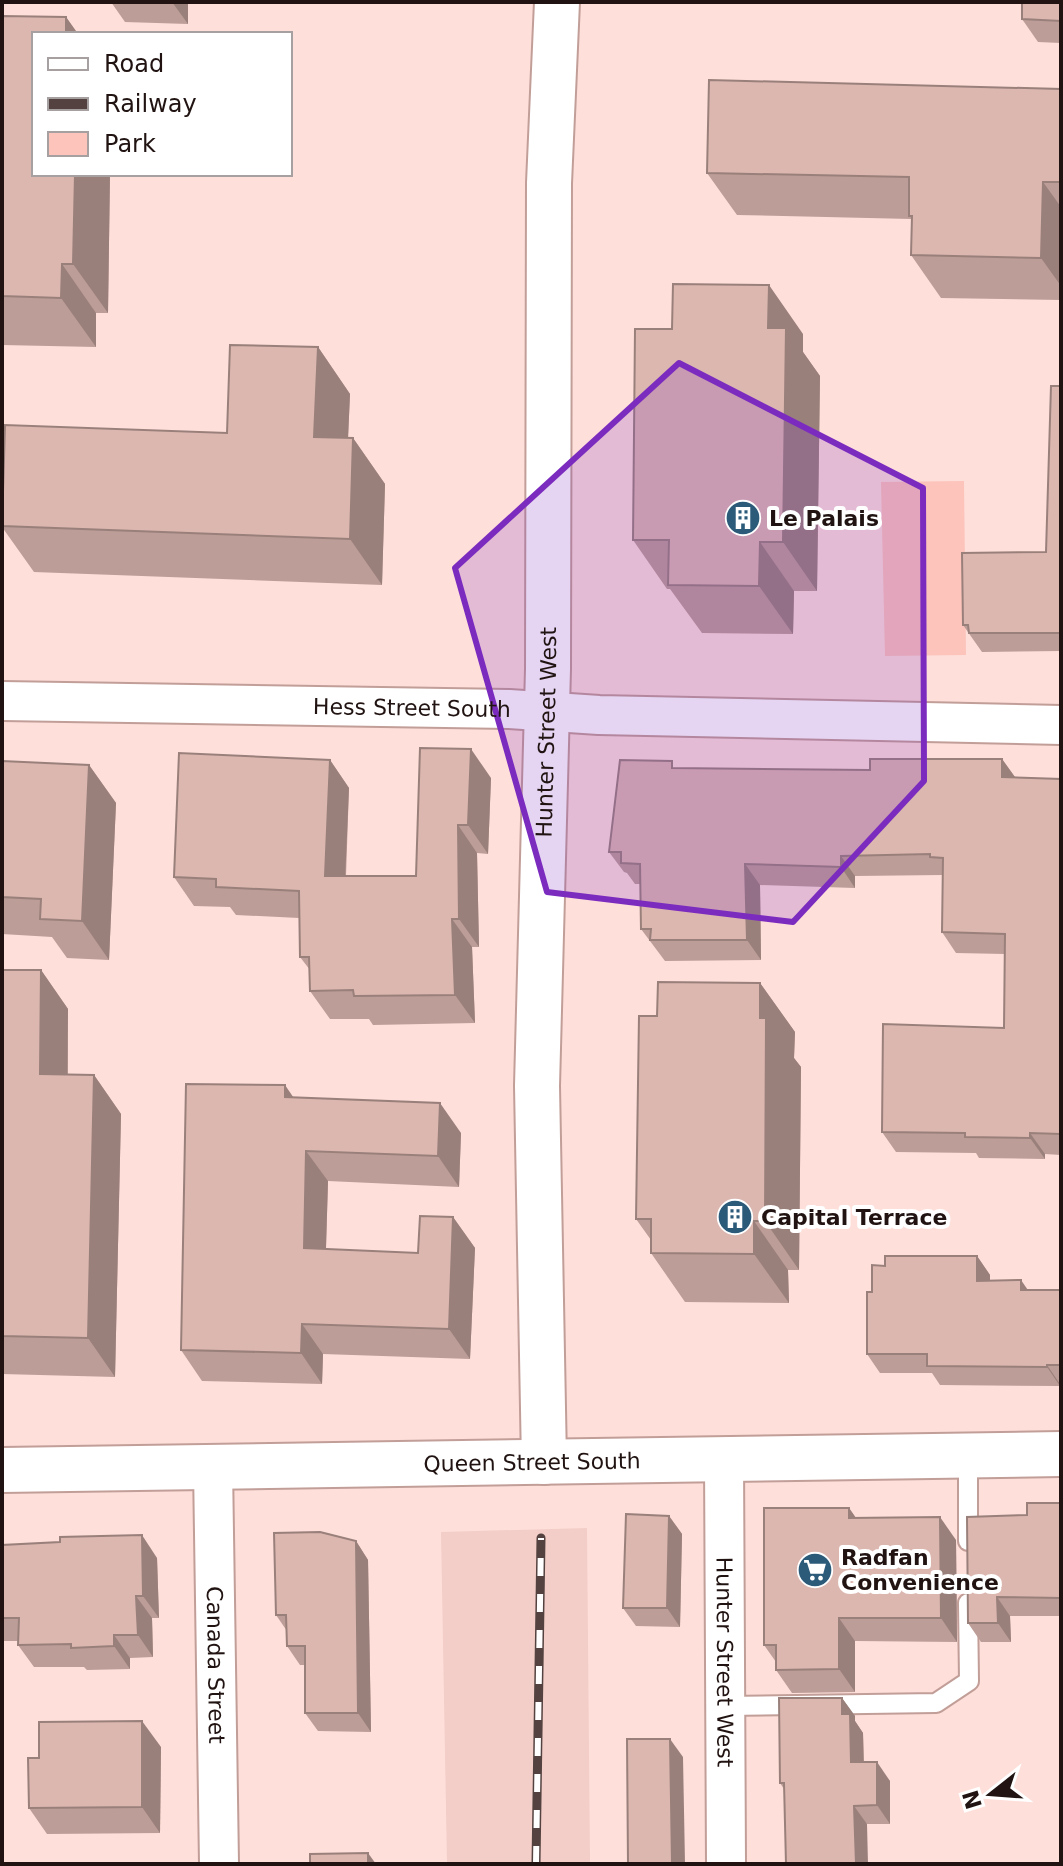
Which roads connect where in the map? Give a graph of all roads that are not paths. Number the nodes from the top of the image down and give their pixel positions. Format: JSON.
{"nodes":[{"id":1,"x":557,"y":2,"type":"edge"},
{"id":2,"x":2,"y":701,"type":"edge"},
{"id":3,"x":547,"y":712,"type":"junction"},
{"id":4,"x":1061,"y":725,"type":"edge"},
{"id":5,"x":1061,"y":1454,"type":"edge"},
{"id":6,"x":968,"y":1455,"type":"junction"},
{"id":7,"x":724,"y":1458,"type":"junction"},
{"id":8,"x":544,"y":1462,"type":"junction"},
{"id":9,"x":213,"y":1467,"type":"junction"},
{"id":10,"x":2,"y":1470,"type":"edge"},
{"id":11,"x":968,"y":1559,"type":"edge"},
{"id":12,"x":968,"y":1589,"type":"edge"},
{"id":13,"x":725,"y":1706,"type":"junction"},
{"id":14,"x":219,"y":1864,"type":"edge"},
{"id":15,"x":726,"y":1864,"type":"edge"}],
"edges":[{"from":1,"to":3,"type":"street","name":"Hunter Street West"},
{"from":2,"to":3,"type":"street","name":"Hess Street South"},
{"from":3,"to":4,"type":"street","name":"Hess Street South"},
{"from":3,"to":8,"type":"street","name":"Hunter Street West"},
{"from":5,"to":6,"type":"street","name":"Queen Street South"},
{"from":6,"to":7,"type":"street","name":"Queen Street South"},
{"from":6,"to":11,"type":"lane"},
{"from":7,"to":8,"type":"street","name":"Queen Street South"},
{"from":7,"to":13,"type":"street","name":"Hunter Street West"},
{"from":8,"to":9,"type":"street","name":"Queen Street South"},
{"from":9,"to":10,"type":"street","name":"Queen Street South"},
{"from":9,"to":14,"type":"street","name":"Canada Street"},
{"from":12,"to":13,"type":"lane"},
{"from":13,"to":15,"type":"street","name":"Hunter Street West"}]}
